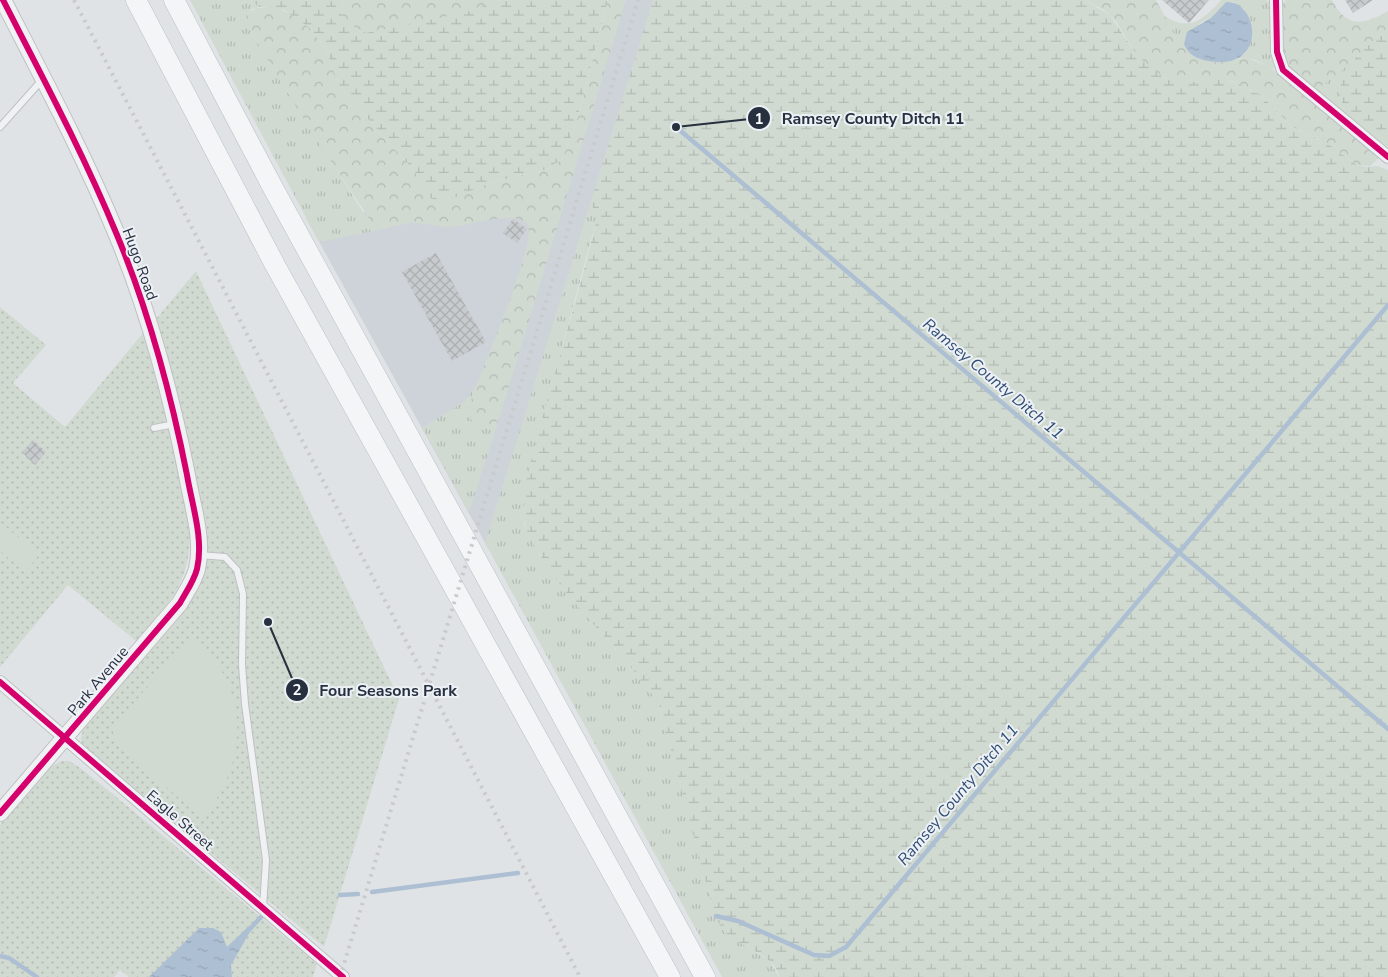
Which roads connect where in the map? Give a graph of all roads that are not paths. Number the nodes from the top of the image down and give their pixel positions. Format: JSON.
{"nodes":[{"id":1,"x":3,"y":0,"type":"edge"},
{"id":2,"x":136,"y":0,"type":"edge"},
{"id":3,"x":174,"y":0,"type":"edge"},
{"id":4,"x":1276,"y":0,"type":"edge"},
{"id":5,"x":43,"y":79,"type":"junction"},
{"id":6,"x":0,"y":127,"type":"edge"},
{"id":7,"x":1388,"y":157,"type":"edge"},
{"id":8,"x":176,"y":423,"type":"junction"},
{"id":9,"x":154,"y":428,"type":"dead end"},
{"id":10,"x":198,"y":555,"type":"junction"},
{"id":11,"x":0,"y":682,"type":"edge"},
{"id":12,"x":66,"y":738,"type":"junction"},
{"id":13,"x":0,"y":813,"type":"edge"},
{"id":14,"x":263,"y":908,"type":"junction"},
{"id":15,"x":343,"y":977,"type":"edge"},
{"id":16,"x":670,"y":977,"type":"edge"},
{"id":17,"x":706,"y":977,"type":"edge"}],
"edges":[{"from":1,"to":5,"type":"street","name":"Hugo Road"},
{"from":2,"to":16,"type":"main road"},
{"from":3,"to":17,"type":"main road"},
{"from":4,"to":7,"type":"street"},
{"from":5,"to":6,"type":"lane"},
{"from":5,"to":8,"type":"street","name":"Hugo Road"},
{"from":8,"to":9,"type":"lane"},
{"from":8,"to":10,"type":"street","name":"Hugo Road"},
{"from":10,"to":12,"type":"street","name":"Park Avenue"},
{"from":10,"to":14,"type":"lane"},
{"from":11,"to":12,"type":"street","name":"Eagle Street"},
{"from":12,"to":13,"type":"street","name":"Park Avenue"},
{"from":12,"to":14,"type":"street","name":"Eagle Street"},
{"from":14,"to":15,"type":"street","name":"Eagle Street"}]}
